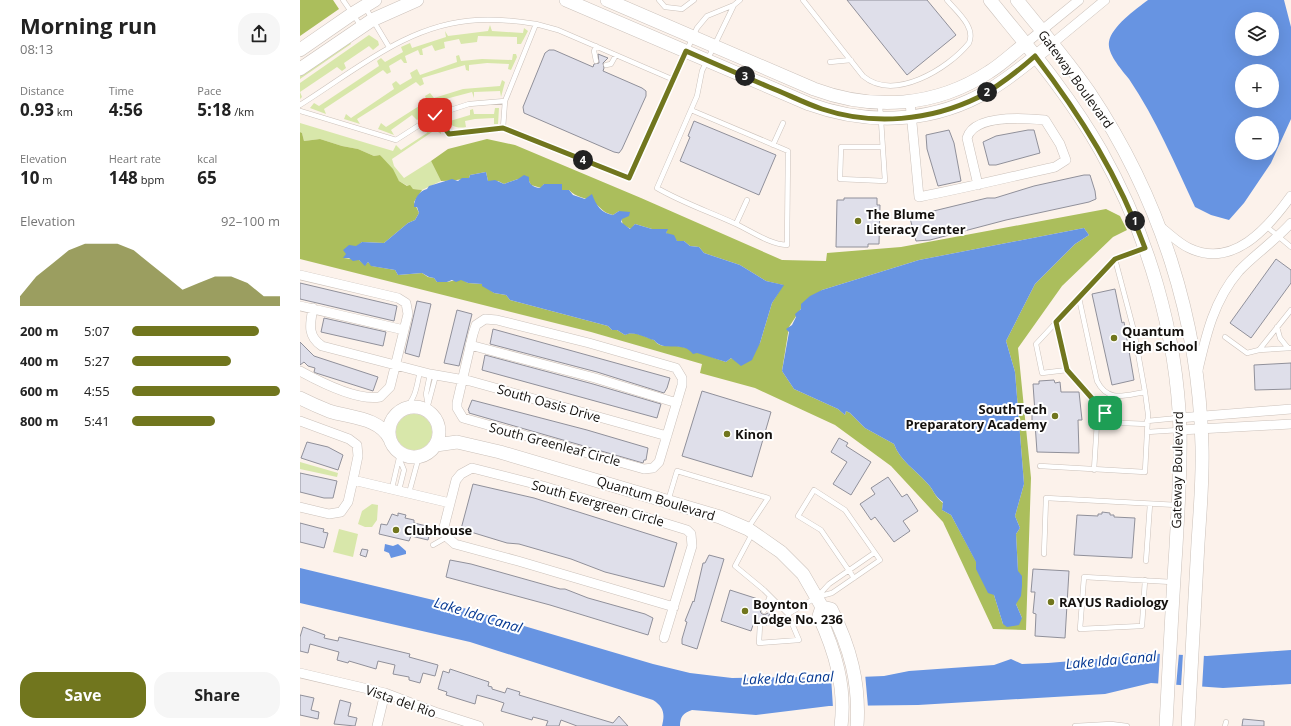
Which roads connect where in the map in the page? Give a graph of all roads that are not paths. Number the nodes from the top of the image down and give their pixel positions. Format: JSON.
{"nodes":[{"id":1,"x":343,"y":0,"type":"edge"},
{"id":2,"x":417,"y":0,"type":"edge"},
{"id":3,"x":566,"y":0,"type":"edge"},
{"id":4,"x":607,"y":0,"type":"edge"},
{"id":5,"x":658,"y":0,"type":"edge"},
{"id":6,"x":694,"y":0,"type":"edge"},
{"id":7,"x":740,"y":0,"type":"edge"},
{"id":8,"x":803,"y":0,"type":"edge"},
{"id":9,"x":948,"y":0,"type":"edge"},
{"id":10,"x":990,"y":0,"type":"edge"},
{"id":11,"x":1017,"y":0,"type":"edge"},
{"id":12,"x":1079,"y":0,"type":"edge"},
{"id":13,"x":1105,"y":0,"type":"edge"},
{"id":14,"x":370,"y":3,"type":"edge"},
{"id":15,"x":585,"y":3,"type":"edge"},
{"id":16,"x":734,"y":5,"type":"junction"},
{"id":17,"x":352,"y":14,"type":"junction"},
{"id":18,"x":367,"y":23,"type":"junction"},
{"id":19,"x":536,"y":24,"type":"junction"},
{"id":20,"x":1042,"y":30,"type":"junction"},
{"id":21,"x":692,"y":37,"type":"junction"},
{"id":22,"x":1053,"y":43,"type":"junction"},
{"id":23,"x":1025,"y":44,"type":"junction"},
{"id":24,"x":596,"y":46,"type":"junction"},
{"id":25,"x":714,"y":46,"type":"junction"},
{"id":26,"x":389,"y":47,"type":"junction"},
{"id":27,"x":300,"y":50,"type":"edge"},
{"id":28,"x":686,"y":51,"type":"junction"},
{"id":29,"x":616,"y":55,"type":"junction"},
{"id":30,"x":1035,"y":56,"type":"junction"},
{"id":31,"x":707,"y":60,"type":"junction"},
{"id":32,"x":851,"y":60,"type":"junction"},
{"id":33,"x":596,"y":61,"type":"dead end"},
{"id":34,"x":830,"y":62,"type":"dead end"},
{"id":35,"x":606,"y":65,"type":"dead end"},
{"id":36,"x":300,"y":69,"type":"edge"},
{"id":37,"x":674,"y":80,"type":"junction"},
{"id":38,"x":505,"y":102,"type":"junction"},
{"id":39,"x":910,"y":102,"type":"junction"},
{"id":40,"x":880,"y":103,"type":"junction"},
{"id":41,"x":300,"y":106,"type":"edge"},
{"id":42,"x":691,"y":110,"type":"junction"},
{"id":43,"x":300,"y":111,"type":"edge"},
{"id":44,"x":435,"y":115,"type":"junction"},
{"id":45,"x":912,"y":117,"type":"junction"},
{"id":46,"x":880,"y":119,"type":"junction"},
{"id":47,"x":783,"y":123,"type":"dead end"},
{"id":48,"x":503,"y":128,"type":"junction"},
{"id":49,"x":773,"y":145,"type":"junction"},
{"id":50,"x":882,"y":147,"type":"junction"},
{"id":51,"x":978,"y":185,"type":"junction"},
{"id":52,"x":1291,"y":196,"type":"edge"},
{"id":53,"x":747,"y":200,"type":"dead end"},
{"id":54,"x":1291,"y":223,"type":"edge"},
{"id":55,"x":736,"y":224,"type":"junction"},
{"id":56,"x":1159,"y":226,"type":"junction"},
{"id":57,"x":1266,"y":226,"type":"junction"},
{"id":58,"x":1278,"y":237,"type":"junction"},
{"id":59,"x":1291,"y":247,"type":"edge"},
{"id":60,"x":1145,"y":248,"type":"junction"},
{"id":61,"x":1115,"y":259,"type":"junction"},
{"id":62,"x":300,"y":275,"type":"edge"},
{"id":63,"x":1079,"y":298,"type":"junction"},
{"id":64,"x":300,"y":306,"type":"edge"},
{"id":65,"x":314,"y":308,"type":"junction"},
{"id":66,"x":1291,"y":310,"type":"edge"},
{"id":67,"x":1056,"y":322,"type":"junction"},
{"id":68,"x":1277,"y":327,"type":"junction"},
{"id":69,"x":404,"y":330,"type":"junction"},
{"id":70,"x":1225,"y":337,"type":"dead end"},
{"id":71,"x":470,"y":345,"type":"junction"},
{"id":72,"x":1289,"y":348,"type":"edge"},
{"id":73,"x":1259,"y":350,"type":"junction"},
{"id":74,"x":395,"y":365,"type":"junction"},
{"id":75,"x":1067,"y":370,"type":"junction"},
{"id":76,"x":300,"y":371,"type":"edge"},
{"id":77,"x":420,"y":371,"type":"junction"},
{"id":78,"x":433,"y":374,"type":"junction"},
{"id":79,"x":1197,"y":374,"type":"junction"},
{"id":80,"x":462,"y":380,"type":"junction"},
{"id":81,"x":1145,"y":392,"type":"junction"},
{"id":82,"x":300,"y":398,"type":"edge"},
{"id":83,"x":677,"y":403,"type":"junction"},
{"id":84,"x":1098,"y":407,"type":"junction"},
{"id":85,"x":405,"y":408,"type":"junction"},
{"id":86,"x":428,"y":409,"type":"junction"},
{"id":87,"x":1291,"y":410,"type":"edge"},
{"id":88,"x":1200,"y":416,"type":"junction"},
{"id":89,"x":394,"y":418,"type":"junction"},
{"id":90,"x":300,"y":421,"type":"edge"},
{"id":91,"x":372,"y":422,"type":"junction"},
{"id":92,"x":1147,"y":422,"type":"junction"},
{"id":93,"x":1180,"y":424,"type":"junction"},
{"id":94,"x":1291,"y":424,"type":"edge"},
{"id":95,"x":439,"y":429,"type":"junction"},
{"id":96,"x":1201,"y":429,"type":"junction"},
{"id":97,"x":1147,"y":432,"type":"junction"},
{"id":98,"x":667,"y":436,"type":"junction"},
{"id":99,"x":457,"y":442,"type":"junction"},
{"id":100,"x":436,"y":445,"type":"junction"},
{"id":101,"x":395,"y":448,"type":"junction"},
{"id":102,"x":423,"y":455,"type":"junction"},
{"id":103,"x":1040,"y":466,"type":"dead end"},
{"id":104,"x":1094,"y":470,"type":"junction"},
{"id":105,"x":353,"y":480,"type":"junction"},
{"id":106,"x":395,"y":489,"type":"junction"},
{"id":107,"x":409,"y":493,"type":"junction"},
{"id":108,"x":668,"y":501,"type":"junction"},
{"id":109,"x":450,"y":503,"type":"junction"},
{"id":110,"x":1150,"y":504,"type":"junction"},
{"id":111,"x":1178,"y":505,"type":"junction"},
{"id":112,"x":300,"y":508,"type":"edge"},
{"id":113,"x":750,"y":531,"type":"junction"},
{"id":114,"x":447,"y":537,"type":"junction"},
{"id":115,"x":432,"y":544,"type":"dead end"},
{"id":116,"x":874,"y":553,"type":"junction"},
{"id":117,"x":1044,"y":554,"type":"dead end"},
{"id":118,"x":1146,"y":561,"type":"dead end"},
{"id":119,"x":848,"y":570,"type":"junction"},
{"id":120,"x":854,"y":578,"type":"junction"},
{"id":121,"x":1145,"y":580,"type":"junction"},
{"id":122,"x":1174,"y":582,"type":"junction"},
{"id":123,"x":770,"y":596,"type":"junction"},
{"id":124,"x":820,"y":602,"type":"junction"},
{"id":125,"x":674,"y":607,"type":"junction"},
{"id":126,"x":764,"y":611,"type":"dead end"},
{"id":127,"x":788,"y":614,"type":"junction"},
{"id":128,"x":760,"y":624,"type":"dead end"},
{"id":129,"x":664,"y":638,"type":"dead end"},
{"id":130,"x":300,"y":673,"type":"edge"},
{"id":131,"x":385,"y":693,"type":"junction"},
{"id":132,"x":841,"y":722,"type":"edge"},
{"id":133,"x":857,"y":722,"type":"edge"},
{"id":134,"x":377,"y":726,"type":"edge"},
{"id":135,"x":478,"y":726,"type":"edge"},
{"id":136,"x":1075,"y":726,"type":"edge"},
{"id":137,"x":1127,"y":726,"type":"edge"},
{"id":138,"x":1166,"y":726,"type":"edge"},
{"id":139,"x":1188,"y":726,"type":"edge"}],
"edges":[{"from":1,"to":17,"type":"lane"},
{"from":2,"to":18,"type":"street"},
{"from":3,"to":15,"type":"street"},
{"from":4,"to":21,"type":"street"},
{"from":5,"to":6,"type":"lane"},
{"from":7,"to":16,"type":"lane"},
{"from":8,"to":32,"type":"lane"},
{"from":9,"to":32,"type":"lane"},
{"from":10,"to":23,"type":"street","name":"Gateway Boulevard"},
{"from":11,"to":20,"type":"street","name":"Gateway Boulevard"},
{"from":12,"to":20,"type":"street"},
{"from":13,"to":22,"type":"street"},
{"from":14,"to":17,"type":"street"},
{"from":14,"to":18,"type":"lane"},
{"from":15,"to":28,"type":"street"},
{"from":16,"to":21,"type":"lane"},
{"from":16,"to":25,"type":"lane"},
{"from":17,"to":18,"type":"lane"},
{"from":17,"to":27,"type":"street"},
{"from":18,"to":26,"type":"lane"},
{"from":18,"to":36,"type":"street"},
{"from":19,"to":24,"type":"lane"},
{"from":19,"to":26,"type":"lane"},
{"from":19,"to":38,"type":"lane"},
{"from":20,"to":22,"type":"street","name":"Gateway Boulevard"},
{"from":20,"to":23,"type":"street"},
{"from":21,"to":25,"type":"street"},
{"from":21,"to":28,"type":"lane"},
{"from":22,"to":30,"type":"street"},
{"from":22,"to":56,"type":"street","name":"Gateway Boulevard"},
{"from":23,"to":30,"type":"street","name":"Gateway Boulevard"},
{"from":23,"to":39,"type":"street"},
{"from":24,"to":29,"type":"lane"},
{"from":24,"to":33,"type":"lane"},
{"from":25,"to":31,"type":"lane"},
{"from":25,"to":40,"type":"street"},
{"from":26,"to":41,"type":"lane"},
{"from":28,"to":31,"type":"street"},
{"from":28,"to":37,"type":"lane"},
{"from":29,"to":35,"type":"lane"},
{"from":29,"to":37,"type":"lane"},
{"from":30,"to":45,"type":"street"},
{"from":30,"to":60,"type":"street","name":"Gateway Boulevard"},
{"from":31,"to":42,"type":"lane"},
{"from":31,"to":46,"type":"street"},
{"from":32,"to":34,"type":"lane"},
{"from":37,"to":48,"type":"lane"},
{"from":38,"to":44,"type":"lane"},
{"from":38,"to":48,"type":"lane"},
{"from":39,"to":40,"type":"street"},
{"from":39,"to":45,"type":"street"},
{"from":40,"to":46,"type":"lane"},
{"from":42,"to":49,"type":"lane"},
{"from":42,"to":55,"type":"lane"},
{"from":43,"to":44,"type":"lane"},
{"from":44,"to":48,"type":"lane"},
{"from":45,"to":46,"type":"street"},
{"from":45,"to":51,"type":"street"},
{"from":46,"to":50,"type":"lane"},
{"from":47,"to":49,"type":"lane"},
{"from":49,"to":55,"type":"lane"},
{"from":50,"to":50,"type":"lane"},
{"from":51,"to":51,"type":"street"},
{"from":52,"to":57,"type":"street"},
{"from":53,"to":55,"type":"lane"},
{"from":54,"to":58,"type":"street"},
{"from":56,"to":57,"type":"street"},
{"from":56,"to":79,"type":"street","name":"Gateway Boulevard"},
{"from":57,"to":58,"type":"lane"},
{"from":58,"to":59,"type":"lane"},
{"from":58,"to":79,"type":"street"},
{"from":60,"to":61,"type":"lane"},
{"from":60,"to":93,"type":"street","name":"Gateway Boulevard"},
{"from":61,"to":63,"type":"lane"},
{"from":61,"to":81,"type":"lane"},
{"from":62,"to":69,"type":"street"},
{"from":63,"to":67,"type":"lane"},
{"from":63,"to":81,"type":"lane"},
{"from":64,"to":65,"type":"street"},
{"from":65,"to":69,"type":"street"},
{"from":65,"to":74,"type":"street","name":"South Oasis Drive"},
{"from":66,"to":68,"type":"lane"},
{"from":67,"to":75,"type":"lane"},
{"from":67,"to":75,"type":"lane"},
{"from":68,"to":72,"type":"lane"},
{"from":68,"to":73,"type":"lane"},
{"from":69,"to":74,"type":"street"},
{"from":70,"to":73,"type":"lane"},
{"from":71,"to":80,"type":"street","name":"South Greenleaf Circle"},
{"from":71,"to":83,"type":"street"},
{"from":71,"to":83,"type":"street","name":"South Greenleaf Circle"},
{"from":72,"to":73,"type":"lane"},
{"from":74,"to":76,"type":"street"},
{"from":74,"to":77,"type":"street","name":"South Oasis Drive"},
{"from":75,"to":84,"type":"lane"},
{"from":77,"to":78,"type":"street","name":"South Oasis Drive"},
{"from":77,"to":85,"type":"lane"},
{"from":78,"to":80,"type":"street","name":"South Oasis Drive"},
{"from":78,"to":86,"type":"lane"},
{"from":79,"to":88,"type":"street","name":"Gateway Boulevard"},
{"from":80,"to":98,"type":"street","name":"South Oasis Drive"},
{"from":80,"to":98,"type":"street","name":"South Greenleaf Circle"},
{"from":81,"to":92,"type":"lane"},
{"from":82,"to":91,"type":"street"},
{"from":83,"to":98,"type":"street","name":"South Greenleaf Circle"},
{"from":84,"to":92,"type":"lane"},
{"from":84,"to":104,"type":"lane"},
{"from":85,"to":86,"type":"street"},
{"from":85,"to":89,"type":"street"},
{"from":86,"to":95,"type":"street","name":"Quantum Boulevard"},
{"from":87,"to":88,"type":"street"},
{"from":88,"to":93,"type":"street"},
{"from":88,"to":96,"type":"street","name":"Gateway Boulevard"},
{"from":89,"to":91,"type":"street"},
{"from":89,"to":101,"type":"street"},
{"from":90,"to":105,"type":"street"},
{"from":91,"to":101,"type":"street"},
{"from":92,"to":93,"type":"lane"},
{"from":92,"to":97,"type":"lane"},
{"from":93,"to":96,"type":"street"},
{"from":93,"to":97,"type":"lane"},
{"from":93,"to":111,"type":"street","name":"Gateway Boulevard"},
{"from":94,"to":96,"type":"street"},
{"from":95,"to":99,"type":"street","name":"Quantum Boulevard"},
{"from":95,"to":100,"type":"street"},
{"from":96,"to":139,"type":"street","name":"Gateway Boulevard"},
{"from":97,"to":104,"type":"lane"},
{"from":99,"to":100,"type":"street","name":"Quantum Boulevard"},
{"from":99,"to":108,"type":"street","name":"Quantum Boulevard"},
{"from":100,"to":102,"type":"street","name":"Quantum Boulevard"},
{"from":101,"to":102,"type":"street"},
{"from":101,"to":106,"type":"lane"},
{"from":102,"to":107,"type":"lane"},
{"from":103,"to":104,"type":"lane"},
{"from":105,"to":106,"type":"street"},
{"from":105,"to":112,"type":"street"},
{"from":106,"to":107,"type":"street"},
{"from":107,"to":109,"type":"street"},
{"from":108,"to":113,"type":"street","name":"Quantum Boulevard"},
{"from":108,"to":113,"type":"lane"},
{"from":109,"to":114,"type":"street","name":"South Evergreen Circle"},
{"from":109,"to":125,"type":"street","name":"South Evergreen Circle"},
{"from":110,"to":111,"type":"lane"},
{"from":110,"to":117,"type":"lane"},
{"from":110,"to":118,"type":"lane"},
{"from":111,"to":122,"type":"street","name":"Gateway Boulevard"},
{"from":113,"to":123,"type":"lane"},
{"from":113,"to":124,"type":"street","name":"Quantum Boulevard"},
{"from":114,"to":115,"type":"lane"},
{"from":114,"to":125,"type":"street"},
{"from":116,"to":119,"type":"lane"},
{"from":116,"to":119,"type":"lane"},
{"from":116,"to":120,"type":"lane"},
{"from":119,"to":120,"type":"lane"},
{"from":119,"to":124,"type":"lane"},
{"from":120,"to":124,"type":"lane"},
{"from":121,"to":121,"type":"lane"},
{"from":121,"to":122,"type":"lane"},
{"from":122,"to":138,"type":"street","name":"Gateway Boulevard"},
{"from":123,"to":126,"type":"lane"},
{"from":123,"to":127,"type":"lane"},
{"from":124,"to":127,"type":"lane"},
{"from":124,"to":132,"type":"street","name":"Quantum Boulevard"},
{"from":124,"to":133,"type":"street","name":"Quantum Boulevard"},
{"from":125,"to":129,"type":"street","name":"South Evergreen Circle"},
{"from":127,"to":128,"type":"lane"},
{"from":130,"to":131,"type":"street","name":"Vista del Rio"},
{"from":131,"to":134,"type":"street"},
{"from":131,"to":135,"type":"street","name":"Vista del Rio"},
{"from":136,"to":137,"type":"lane"}]}
